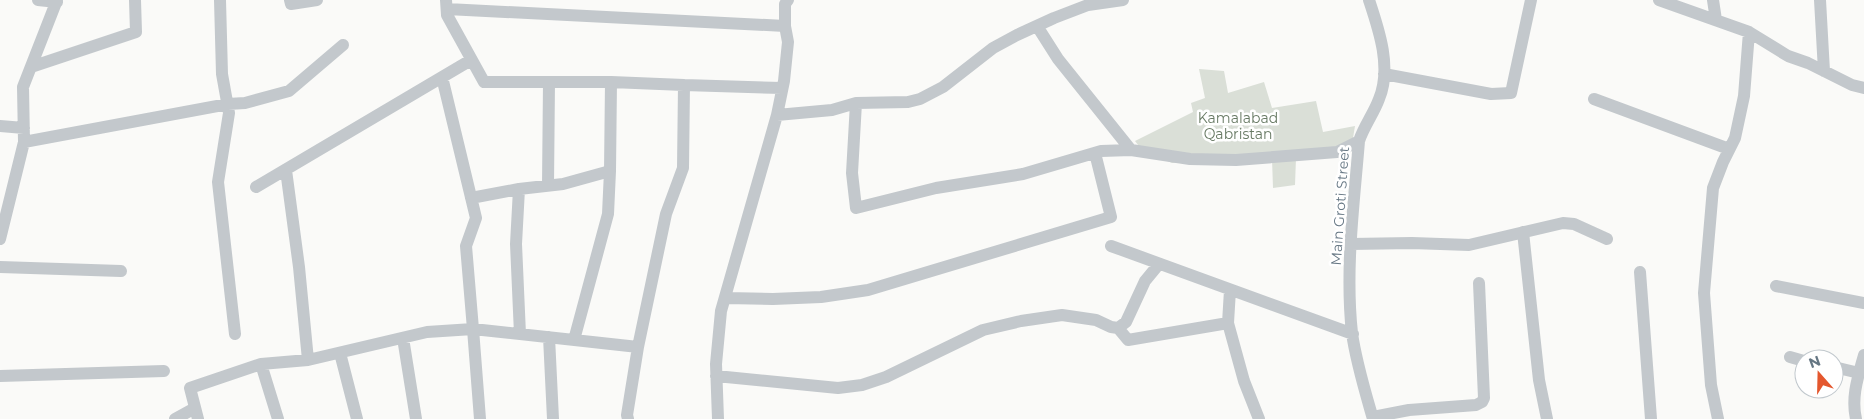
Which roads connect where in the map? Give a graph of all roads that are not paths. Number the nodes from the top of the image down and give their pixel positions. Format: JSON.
{"nodes":[{"id":1,"x":38,"y":0,"type":"edge"},
{"id":2,"x":135,"y":0,"type":"edge"},
{"id":3,"x":220,"y":0,"type":"edge"},
{"id":4,"x":290,"y":0,"type":"edge"},
{"id":5,"x":317,"y":0,"type":"edge"},
{"id":6,"x":788,"y":0,"type":"edge"},
{"id":7,"x":1123,"y":0,"type":"edge"},
{"id":8,"x":1370,"y":0,"type":"edge"},
{"id":9,"x":1531,"y":0,"type":"edge"},
{"id":10,"x":1659,"y":0,"type":"edge"},
{"id":11,"x":1713,"y":0,"type":"edge"},
{"id":12,"x":1820,"y":0,"type":"edge"},
{"id":13,"x":57,"y":1,"type":"edge"},
{"id":14,"x":446,"y":4,"type":"edge"},
{"id":15,"x":1070,"y":5,"type":"edge"},
{"id":16,"x":1716,"y":20,"type":"junction"},
{"id":17,"x":785,"y":26,"type":"junction"},
{"id":18,"x":1037,"y":26,"type":"junction"},
{"id":19,"x":1749,"y":32,"type":"junction"},
{"id":20,"x":343,"y":45,"type":"dead end"},
{"id":21,"x":471,"y":60,"type":"junction"},
{"id":22,"x":30,"y":67,"type":"junction"},
{"id":23,"x":1824,"y":71,"type":"junction"},
{"id":24,"x":1384,"y":74,"type":"junction"},
{"id":25,"x":442,"y":77,"type":"junction"},
{"id":26,"x":549,"y":82,"type":"junction"},
{"id":27,"x":612,"y":82,"type":"junction"},
{"id":28,"x":684,"y":85,"type":"junction"},
{"id":29,"x":782,"y":88,"type":"junction"},
{"id":30,"x":1864,"y":88,"type":"edge"},
{"id":31,"x":1594,"y":99,"type":"dead end"},
{"id":32,"x":856,"y":103,"type":"junction"},
{"id":33,"x":228,"y":104,"type":"junction"},
{"id":34,"x":777,"y":115,"type":"junction"},
{"id":35,"x":0,"y":126,"type":"edge"},
{"id":36,"x":24,"y":128,"type":"junction"},
{"id":37,"x":1359,"y":141,"type":"junction"},
{"id":38,"x":24,"y":142,"type":"junction"},
{"id":39,"x":1729,"y":149,"type":"junction"},
{"id":40,"x":1131,"y":150,"type":"junction"},
{"id":41,"x":1095,"y":153,"type":"junction"},
{"id":42,"x":286,"y":170,"type":"junction"},
{"id":43,"x":610,"y":171,"type":"junction"},
{"id":44,"x":548,"y":185,"type":"junction"},
{"id":45,"x":256,"y":187,"type":"dead end"},
{"id":46,"x":519,"y":189,"type":"junction"},
{"id":47,"x":471,"y":198,"type":"junction"},
{"id":48,"x":1523,"y":232,"type":"junction"},
{"id":49,"x":0,"y":239,"type":"edge"},
{"id":50,"x":1606,"y":239,"type":"dead end"},
{"id":51,"x":1351,"y":244,"type":"junction"},
{"id":52,"x":1111,"y":246,"type":"dead end"},
{"id":53,"x":1159,"y":264,"type":"junction"},
{"id":54,"x":0,"y":267,"type":"edge"},
{"id":55,"x":122,"y":271,"type":"dead end"},
{"id":56,"x":1640,"y":272,"type":"dead end"},
{"id":57,"x":1478,"y":283,"type":"dead end"},
{"id":58,"x":1776,"y":286,"type":"dead end"},
{"id":59,"x":1230,"y":290,"type":"junction"},
{"id":60,"x":726,"y":298,"type":"junction"},
{"id":61,"x":1864,"y":303,"type":"edge"},
{"id":62,"x":1228,"y":323,"type":"junction"},
{"id":63,"x":1118,"y":328,"type":"junction"},
{"id":64,"x":473,"y":329,"type":"junction"},
{"id":65,"x":235,"y":334,"type":"dead end"},
{"id":66,"x":520,"y":334,"type":"junction"},
{"id":67,"x":1352,"y":334,"type":"junction"},
{"id":68,"x":550,"y":337,"type":"junction"},
{"id":69,"x":403,"y":338,"type":"junction"},
{"id":70,"x":574,"y":340,"type":"junction"},
{"id":71,"x":638,"y":346,"type":"junction"},
{"id":72,"x":340,"y":353,"type":"junction"},
{"id":73,"x":1864,"y":355,"type":"edge"},
{"id":74,"x":1790,"y":357,"type":"dead end"},
{"id":75,"x":1794,"y":358,"type":"edge"},
{"id":76,"x":308,"y":360,"type":"junction"},
{"id":77,"x":262,"y":364,"type":"junction"},
{"id":78,"x":164,"y":371,"type":"dead end"},
{"id":79,"x":1844,"y":372,"type":"edge"},
{"id":80,"x":0,"y":376,"type":"edge"},
{"id":81,"x":716,"y":376,"type":"junction"},
{"id":82,"x":1860,"y":381,"type":"edge"},
{"id":83,"x":197,"y":413,"type":"edge"},
{"id":84,"x":1373,"y":418,"type":"edge"},
{"id":85,"x":175,"y":419,"type":"edge"},
{"id":86,"x":278,"y":419,"type":"edge"},
{"id":87,"x":357,"y":419,"type":"edge"},
{"id":88,"x":416,"y":419,"type":"edge"},
{"id":89,"x":480,"y":419,"type":"edge"},
{"id":90,"x":553,"y":419,"type":"edge"},
{"id":91,"x":628,"y":419,"type":"edge"},
{"id":92,"x":718,"y":419,"type":"edge"},
{"id":93,"x":1259,"y":419,"type":"edge"},
{"id":94,"x":1547,"y":419,"type":"edge"},
{"id":95,"x":1651,"y":419,"type":"edge"},
{"id":96,"x":1718,"y":419,"type":"edge"},
{"id":97,"x":1856,"y":419,"type":"edge"}],
"edges":[{"from":1,"to":13,"type":"street"},
{"from":2,"to":22,"type":"street"},
{"from":3,"to":33,"type":"street"},
{"from":4,"to":5,"type":"street"},
{"from":6,"to":17,"type":"street"},
{"from":7,"to":15,"type":"street"},
{"from":8,"to":24,"type":"street","name":"Main Groti Street"},
{"from":9,"to":24,"type":"street"},
{"from":10,"to":16,"type":"street"},
{"from":11,"to":16,"type":"street"},
{"from":12,"to":23,"type":"street"},
{"from":13,"to":22,"type":"street"},
{"from":14,"to":17,"type":"street"},
{"from":14,"to":21,"type":"street"},
{"from":15,"to":18,"type":"street"},
{"from":16,"to":19,"type":"street"},
{"from":17,"to":29,"type":"street"},
{"from":18,"to":32,"type":"street"},
{"from":18,"to":40,"type":"street"},
{"from":19,"to":23,"type":"street"},
{"from":19,"to":39,"type":"street"},
{"from":20,"to":33,"type":"street"},
{"from":21,"to":25,"type":"street"},
{"from":21,"to":26,"type":"street"},
{"from":22,"to":36,"type":"street"},
{"from":23,"to":30,"type":"street"},
{"from":24,"to":37,"type":"street","name":"Main Groti Street"},
{"from":25,"to":42,"type":"street"},
{"from":25,"to":47,"type":"street"},
{"from":26,"to":27,"type":"street"},
{"from":26,"to":44,"type":"street"},
{"from":27,"to":28,"type":"street"},
{"from":27,"to":43,"type":"street"},
{"from":28,"to":29,"type":"street"},
{"from":28,"to":71,"type":"street"},
{"from":29,"to":34,"type":"street"},
{"from":31,"to":39,"type":"street"},
{"from":32,"to":34,"type":"street"},
{"from":32,"to":41,"type":"street"},
{"from":33,"to":38,"type":"street"},
{"from":33,"to":65,"type":"street"},
{"from":34,"to":60,"type":"street"},
{"from":35,"to":36,"type":"street"},
{"from":36,"to":38,"type":"street"},
{"from":37,"to":40,"type":"street"},
{"from":37,"to":51,"type":"street","name":"Main Groti Street"},
{"from":38,"to":49,"type":"street"},
{"from":39,"to":96,"type":"street"},
{"from":40,"to":41,"type":"street"},
{"from":41,"to":60,"type":"street"},
{"from":42,"to":45,"type":"street"},
{"from":42,"to":76,"type":"street"},
{"from":43,"to":44,"type":"street"},
{"from":43,"to":70,"type":"street"},
{"from":44,"to":46,"type":"street"},
{"from":46,"to":47,"type":"street"},
{"from":46,"to":66,"type":"street"},
{"from":47,"to":64,"type":"street"},
{"from":48,"to":50,"type":"street"},
{"from":48,"to":51,"type":"street"},
{"from":48,"to":94,"type":"street"},
{"from":51,"to":67,"type":"street","name":"Main Groti Street"},
{"from":52,"to":53,"type":"street"},
{"from":53,"to":59,"type":"street"},
{"from":53,"to":63,"type":"street"},
{"from":54,"to":55,"type":"street"},
{"from":56,"to":95,"type":"street"},
{"from":57,"to":84,"type":"street"},
{"from":58,"to":61,"type":"street"},
{"from":59,"to":62,"type":"street"},
{"from":59,"to":67,"type":"street"},
{"from":60,"to":81,"type":"street"},
{"from":62,"to":63,"type":"street"},
{"from":62,"to":93,"type":"street"},
{"from":63,"to":81,"type":"street"},
{"from":64,"to":66,"type":"street"},
{"from":64,"to":69,"type":"street"},
{"from":64,"to":89,"type":"street"},
{"from":66,"to":68,"type":"street"},
{"from":67,"to":84,"type":"street","name":"Main Groti Street"},
{"from":68,"to":70,"type":"street"},
{"from":68,"to":90,"type":"street"},
{"from":69,"to":72,"type":"street"},
{"from":69,"to":88,"type":"street"},
{"from":70,"to":71,"type":"street"},
{"from":71,"to":91,"type":"street"},
{"from":72,"to":76,"type":"street"},
{"from":72,"to":87,"type":"street"},
{"from":73,"to":82,"type":"street"},
{"from":74,"to":75,"type":"street"},
{"from":76,"to":77,"type":"street"},
{"from":77,"to":83,"type":"street"},
{"from":77,"to":86,"type":"street"},
{"from":78,"to":80,"type":"street"},
{"from":79,"to":82,"type":"street"},
{"from":81,"to":92,"type":"street"},
{"from":82,"to":97,"type":"street"},
{"from":83,"to":85,"type":"street"}]}
